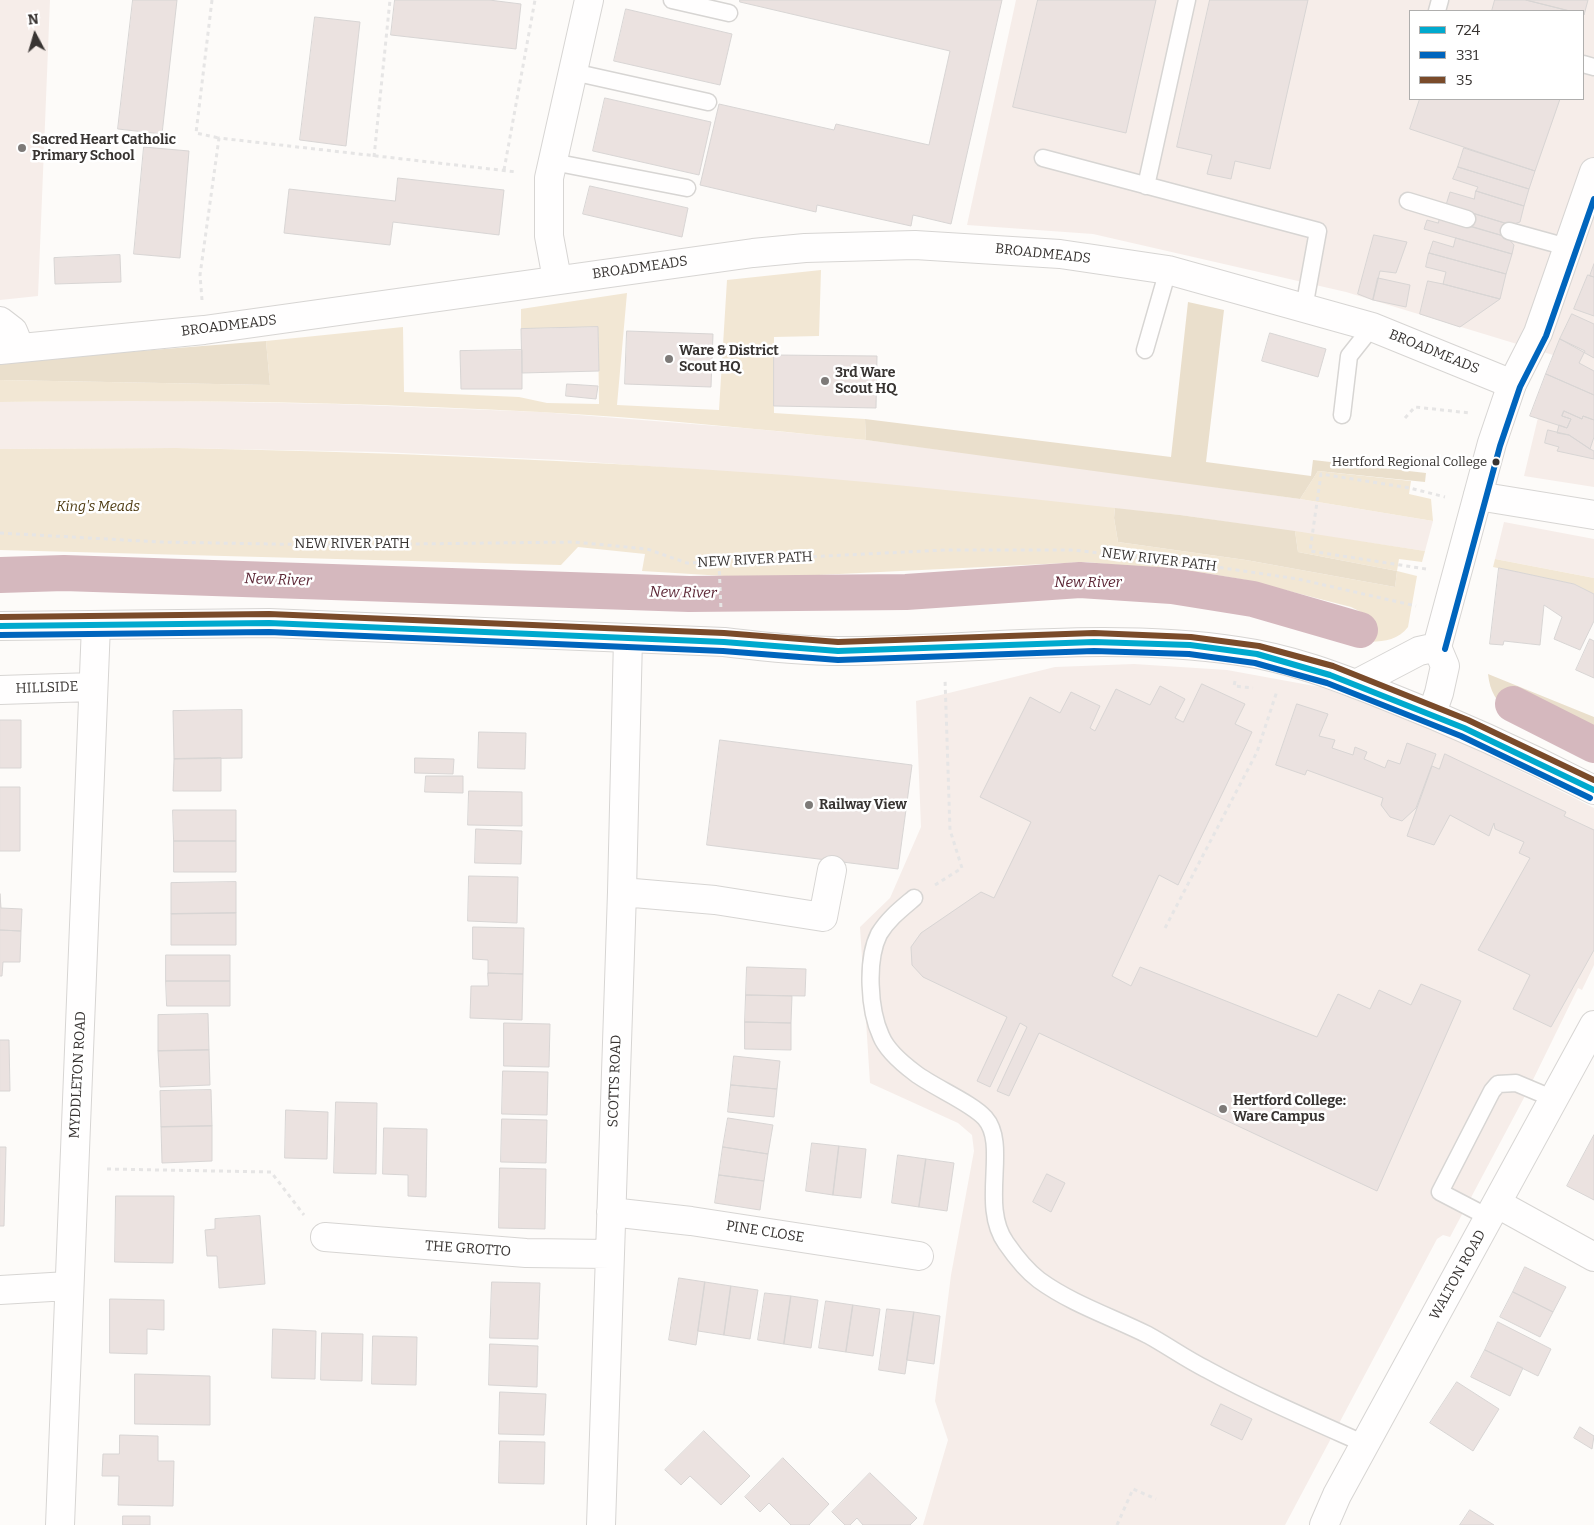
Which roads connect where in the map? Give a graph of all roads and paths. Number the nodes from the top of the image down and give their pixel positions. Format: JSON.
{"nodes":[{"id":1,"x":212,"y":0,"type":"edge"},
{"id":2,"x":390,"y":0,"type":"edge"},
{"id":3,"x":535,"y":0,"type":"edge"},
{"id":4,"x":589,"y":0,"type":"edge"},
{"id":5,"x":672,"y":0,"type":"edge"},
{"id":6,"x":1187,"y":0,"type":"edge"},
{"id":7,"x":729,"y":12,"type":"dead end"},
{"id":8,"x":573,"y":72,"type":"junction"},
{"id":9,"x":708,"y":102,"type":"dead end"},
{"id":10,"x":219,"y":138,"type":"junction"},
{"id":11,"x":374,"y":157,"type":"junction"},
{"id":12,"x":1043,"y":158,"type":"dead end"},
{"id":13,"x":504,"y":170,"type":"junction"},
{"id":14,"x":551,"y":170,"type":"junction"},
{"id":15,"x":1594,"y":172,"type":"edge"},
{"id":16,"x":1146,"y":186,"type":"junction"},
{"id":17,"x":687,"y":188,"type":"dead end"},
{"id":18,"x":1408,"y":201,"type":"dead end"},
{"id":19,"x":1467,"y":219,"type":"dead end"},
{"id":20,"x":1509,"y":231,"type":"dead end"},
{"id":21,"x":1568,"y":247,"type":"junction"},
{"id":22,"x":1168,"y":270,"type":"junction"},
{"id":23,"x":557,"y":279,"type":"junction"},
{"id":24,"x":1304,"y":308,"type":"junction"},
{"id":25,"x":0,"y":321,"type":"edge"},
{"id":26,"x":1372,"y":326,"type":"junction"},
{"id":27,"x":204,"y":330,"type":"junction"},
{"id":28,"x":10,"y":349,"type":"edge"},
{"id":29,"x":1145,"y":350,"type":"dead end"},
{"id":30,"x":1512,"y":384,"type":"junction"},
{"id":31,"x":1342,"y":415,"type":"dead end"},
{"id":32,"x":1502,"y":416,"type":"junction"},
{"id":33,"x":1405,"y":418,"type":"dead end"},
{"id":34,"x":1410,"y":488,"type":"dead end"},
{"id":35,"x":1478,"y":496,"type":"junction"},
{"id":36,"x":1594,"y":515,"type":"edge"},
{"id":37,"x":0,"y":533,"type":"edge"},
{"id":38,"x":719,"y":563,"type":"junction"},
{"id":39,"x":1398,"y":565,"type":"dead end"},
{"id":40,"x":1446,"y":613,"type":"junction"},
{"id":41,"x":722,"y":615,"type":"dead end"},
{"id":42,"x":96,"y":625,"type":"junction"},
{"id":43,"x":0,"y":626,"type":"edge"},
{"id":44,"x":628,"y":638,"type":"junction"},
{"id":45,"x":1437,"y":647,"type":"junction"},
{"id":46,"x":944,"y":648,"type":"junction"},
{"id":47,"x":1239,"y":651,"type":"junction"},
{"id":48,"x":1356,"y":684,"type":"junction"},
{"id":49,"x":93,"y":686,"type":"junction"},
{"id":50,"x":1260,"y":689,"type":"dead end"},
{"id":51,"x":0,"y":690,"type":"edge"},
{"id":52,"x":1269,"y":690,"type":"dead end"},
{"id":53,"x":1432,"y":713,"type":"junction"},
{"id":54,"x":1594,"y":790,"type":"edge"},
{"id":55,"x":962,"y":868,"type":"dead end"},
{"id":56,"x":832,"y":870,"type":"dead end"},
{"id":57,"x":622,"y":892,"type":"junction"},
{"id":58,"x":914,"y":898,"type":"dead end"},
{"id":59,"x":1165,"y":928,"type":"dead end"},
{"id":60,"x":1594,"y":1025,"type":"edge"},
{"id":61,"x":1554,"y":1099,"type":"junction"},
{"id":62,"x":73,"y":1169,"type":"junction"},
{"id":63,"x":1494,"y":1211,"type":"junction"},
{"id":64,"x":611,"y":1212,"type":"junction"},
{"id":65,"x":325,"y":1237,"type":"joint"},
{"id":66,"x":610,"y":1254,"type":"junction"},
{"id":67,"x":919,"y":1256,"type":"dead end"},
{"id":68,"x":1594,"y":1257,"type":"edge"},
{"id":69,"x":68,"y":1286,"type":"junction"},
{"id":70,"x":0,"y":1290,"type":"edge"},
{"id":71,"x":1365,"y":1444,"type":"junction"},
{"id":72,"x":1156,"y":1499,"type":"dead end"},
{"id":73,"x":60,"y":1525,"type":"edge"},
{"id":74,"x":601,"y":1525,"type":"edge"},
{"id":75,"x":1117,"y":1525,"type":"edge"},
{"id":76,"x":1324,"y":1525,"type":"edge"}],
"edges":[{"from":1,"to":10,"type":"path"},
{"from":2,"to":11,"type":"path"},
{"from":3,"to":13,"type":"path"},
{"from":4,"to":8,"type":"street"},
{"from":5,"to":7,"type":"lane"},
{"from":6,"to":16,"type":"lane"},
{"from":8,"to":9,"type":"lane"},
{"from":8,"to":14,"type":"street"},
{"from":10,"to":11,"type":"path"},
{"from":10,"to":27,"type":"path"},
{"from":11,"to":13,"type":"path"},
{"from":12,"to":16,"type":"lane"},
{"from":13,"to":14,"type":"path"},
{"from":14,"to":17,"type":"lane"},
{"from":14,"to":23,"type":"street"},
{"from":15,"to":21,"type":"street"},
{"from":16,"to":24,"type":"lane"},
{"from":18,"to":19,"type":"lane"},
{"from":20,"to":21,"type":"lane"},
{"from":21,"to":30,"type":"street"},
{"from":22,"to":23,"type":"street","name":"BROADMEADS"},
{"from":22,"to":24,"type":"street","name":"BROADMEADS"},
{"from":22,"to":29,"type":"lane"},
{"from":23,"to":27,"type":"street","name":"BROADMEADS"},
{"from":24,"to":26,"type":"street","name":"BROADMEADS"},
{"from":25,"to":28,"type":"street","name":"BROADMEADS"},
{"from":26,"to":30,"type":"street","name":"BROADMEADS"},
{"from":26,"to":31,"type":"lane"},
{"from":27,"to":28,"type":"street","name":"BROADMEADS"},
{"from":30,"to":32,"type":"street"},
{"from":32,"to":33,"type":"path"},
{"from":32,"to":35,"type":"street"},
{"from":34,"to":39,"type":"path"},
{"from":35,"to":36,"type":"street"},
{"from":35,"to":40,"type":"street"},
{"from":37,"to":38,"type":"path","name":"NEW RIVER PATH"},
{"from":38,"to":40,"type":"path","name":"NEW RIVER PATH"},
{"from":38,"to":41,"type":"path"},
{"from":40,"to":45,"type":"street"},
{"from":42,"to":43,"type":"street"},
{"from":42,"to":44,"type":"street"},
{"from":42,"to":49,"type":"street","name":"MYDDLETON ROAD"},
{"from":44,"to":46,"type":"street"},
{"from":44,"to":57,"type":"street","name":"SCOTTS ROAD"},
{"from":45,"to":48,"type":"street"},
{"from":45,"to":53,"type":"street"},
{"from":46,"to":47,"type":"street"},
{"from":46,"to":55,"type":"path"},
{"from":47,"to":48,"type":"street"},
{"from":47,"to":50,"type":"path"},
{"from":48,"to":53,"type":"street"},
{"from":49,"to":51,"type":"street","name":"HILLSIDE"},
{"from":49,"to":62,"type":"street","name":"MYDDLETON ROAD"},
{"from":52,"to":59,"type":"path"},
{"from":53,"to":54,"type":"street"},
{"from":56,"to":57,"type":"street"},
{"from":57,"to":64,"type":"street","name":"SCOTTS ROAD"},
{"from":58,"to":71,"type":"lane"},
{"from":60,"to":61,"type":"street","name":"WALTON ROAD"},
{"from":61,"to":63,"type":"street","name":"WALTON ROAD"},
{"from":61,"to":63,"type":"lane"},
{"from":62,"to":65,"type":"path"},
{"from":62,"to":69,"type":"street","name":"MYDDLETON ROAD"},
{"from":63,"to":68,"type":"street"},
{"from":63,"to":71,"type":"street","name":"WALTON ROAD"},
{"from":64,"to":66,"type":"street","name":"SCOTTS ROAD"},
{"from":64,"to":67,"type":"street","name":"PINE CLOSE"},
{"from":65,"to":66,"type":"street","name":"THE GROTTO"},
{"from":66,"to":74,"type":"street","name":"SCOTTS ROAD"},
{"from":69,"to":70,"type":"street"},
{"from":69,"to":73,"type":"street","name":"MYDDLETON ROAD"},
{"from":71,"to":76,"type":"street","name":"WALTON ROAD"},
{"from":72,"to":75,"type":"path"}]}
